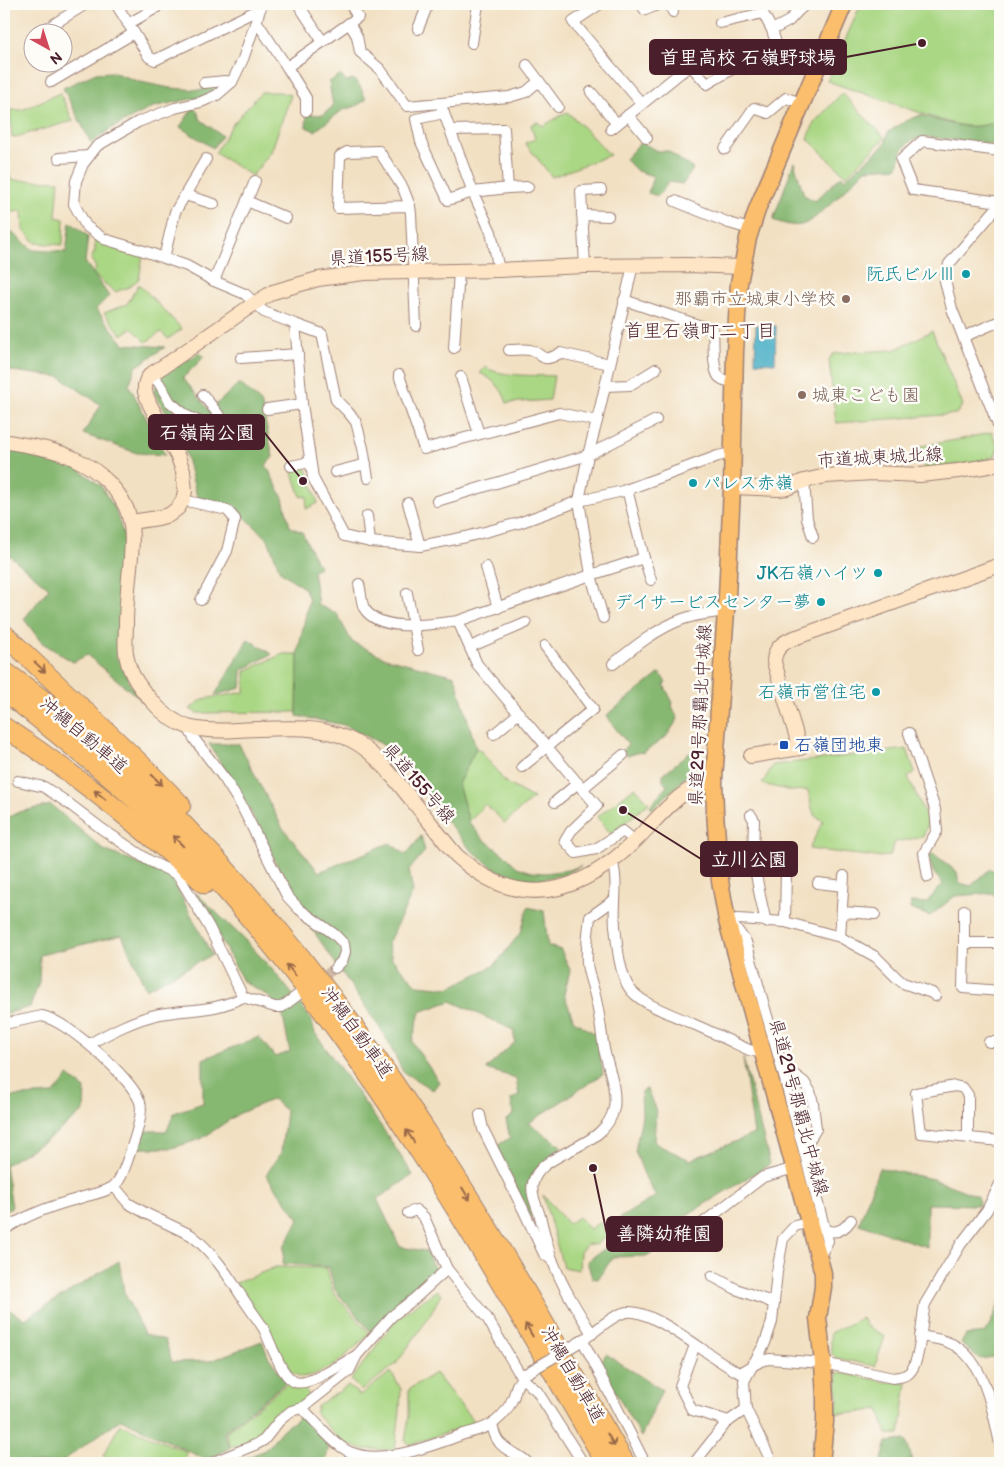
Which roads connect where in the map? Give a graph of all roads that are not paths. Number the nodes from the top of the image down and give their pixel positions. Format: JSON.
{"nodes":[{"id":1,"x":86,"y":4,"type":"edge"},
{"id":2,"x":116,"y":4,"type":"edge"},
{"id":3,"x":298,"y":4,"type":"edge"},
{"id":4,"x":350,"y":4,"type":"edge"},
{"id":5,"x":428,"y":4,"type":"edge"},
{"id":6,"x":478,"y":4,"type":"edge"},
{"id":7,"x":600,"y":4,"type":"edge"},
{"id":8,"x":641,"y":4,"type":"edge"},
{"id":9,"x":660,"y":4,"type":"edge"},
{"id":10,"x":806,"y":4,"type":"edge"},
{"id":11,"x":844,"y":4,"type":"edge"},
{"id":12,"x":261,"y":6,"type":"edge"},
{"id":13,"x":156,"y":8,"type":"dead end"},
{"id":14,"x":57,"y":22,"type":"edge"},
{"id":15,"x":257,"y":22,"type":"junction"},
{"id":16,"x":720,"y":23,"type":"dead end"},
{"id":17,"x":128,"y":24,"type":"junction"},
{"id":18,"x":350,"y":24,"type":"junction"},
{"id":19,"x":418,"y":28,"type":"dead end"},
{"id":20,"x":772,"y":30,"type":"junction"},
{"id":21,"x":134,"y":33,"type":"junction"},
{"id":22,"x":323,"y":42,"type":"junction"},
{"id":23,"x":472,"y":43,"type":"dead end"},
{"id":24,"x":668,"y":54,"type":"dead end"},
{"id":25,"x":527,"y":65,"type":"dead end"},
{"id":26,"x":288,"y":67,"type":"junction"},
{"id":27,"x":682,"y":72,"type":"junction"},
{"id":28,"x":539,"y":81,"type":"junction"},
{"id":29,"x":51,"y":82,"type":"dead end"},
{"id":30,"x":232,"y":82,"type":"junction"},
{"id":31,"x":204,"y":83,"type":"dead end"},
{"id":32,"x":592,"y":92,"type":"dead end"},
{"id":33,"x":802,"y":103,"type":"junction"},
{"id":34,"x":642,"y":104,"type":"junction"},
{"id":35,"x":558,"y":107,"type":"dead end"},
{"id":36,"x":442,"y":108,"type":"junction"},
{"id":37,"x":306,"y":111,"type":"dead end"},
{"id":38,"x":628,"y":115,"type":"junction"},
{"id":39,"x":450,"y":130,"type":"junction"},
{"id":40,"x":647,"y":138,"type":"dead end"},
{"id":41,"x":725,"y":149,"type":"dead end"},
{"id":42,"x":1000,"y":151,"type":"edge"},
{"id":43,"x":89,"y":156,"type":"junction"},
{"id":44,"x":59,"y":158,"type":"dead end"},
{"id":45,"x":206,"y":160,"type":"dead end"},
{"id":46,"x":255,"y":181,"type":"dead end"},
{"id":47,"x":528,"y":187,"type":"dead end"},
{"id":48,"x":508,"y":188,"type":"junction"},
{"id":49,"x":601,"y":190,"type":"dead end"},
{"id":50,"x":473,"y":192,"type":"junction"},
{"id":51,"x":185,"y":196,"type":"junction"},
{"id":52,"x":246,"y":201,"type":"junction"},
{"id":53,"x":675,"y":201,"type":"dead end"},
{"id":54,"x":1000,"y":203,"type":"edge"},
{"id":55,"x":214,"y":204,"type":"dead end"},
{"id":56,"x":410,"y":206,"type":"junction"},
{"id":57,"x":582,"y":215,"type":"junction"},
{"id":58,"x":608,"y":216,"type":"dead end"},
{"id":59,"x":286,"y":218,"type":"dead end"},
{"id":60,"x":750,"y":229,"type":"junction"},
{"id":61,"x":164,"y":258,"type":"junction"},
{"id":62,"x":633,"y":265,"type":"junction"},
{"id":63,"x":586,"y":266,"type":"junction"},
{"id":64,"x":742,"y":267,"type":"junction"},
{"id":65,"x":499,"y":270,"type":"junction"},
{"id":66,"x":458,"y":271,"type":"junction"},
{"id":67,"x":414,"y":272,"type":"junction"},
{"id":68,"x":214,"y":281,"type":"junction"},
{"id":69,"x":624,"y":300,"type":"junction"},
{"id":70,"x":255,"y":303,"type":"junction"},
{"id":71,"x":1000,"y":321,"type":"edge"},
{"id":72,"x":295,"y":324,"type":"junction"},
{"id":73,"x":416,"y":326,"type":"dead end"},
{"id":74,"x":963,"y":337,"type":"junction"},
{"id":75,"x":454,"y":348,"type":"dead end"},
{"id":76,"x":509,"y":350,"type":"dead end"},
{"id":77,"x":298,"y":354,"type":"junction"},
{"id":78,"x":241,"y":358,"type":"dead end"},
{"id":79,"x":610,"y":364,"type":"junction"},
{"id":80,"x":656,"y":369,"type":"dead end"},
{"id":81,"x":151,"y":374,"type":"junction"},
{"id":82,"x":399,"y":375,"type":"dead end"},
{"id":83,"x":461,"y":377,"type":"dead end"},
{"id":84,"x":734,"y":381,"type":"junction"},
{"id":85,"x":605,"y":386,"type":"junction"},
{"id":86,"x":203,"y":395,"type":"dead end"},
{"id":87,"x":302,"y":404,"type":"junction"},
{"id":88,"x":267,"y":409,"type":"dead end"},
{"id":89,"x":656,"y":420,"type":"dead end"},
{"id":90,"x":597,"y":421,"type":"junction"},
{"id":91,"x":1000,"y":430,"type":"edge"},
{"id":92,"x":480,"y":434,"type":"junction"},
{"id":93,"x":4,"y":441,"type":"edge"},
{"id":94,"x":732,"y":453,"type":"junction"},
{"id":95,"x":588,"y":455,"type":"junction"},
{"id":96,"x":310,"y":462,"type":"junction"},
{"id":97,"x":366,"y":464,"type":"junction"},
{"id":98,"x":1000,"y":464,"type":"edge"},
{"id":99,"x":291,"y":466,"type":"dead end"},
{"id":100,"x":335,"y":472,"type":"dead end"},
{"id":101,"x":368,"y":478,"type":"dead end"},
{"id":102,"x":804,"y":481,"type":"junction"},
{"id":103,"x":732,"y":487,"type":"junction"},
{"id":104,"x":627,"y":490,"type":"junction"},
{"id":105,"x":183,"y":500,"type":"junction"},
{"id":106,"x":437,"y":501,"type":"dead end"},
{"id":107,"x":579,"y":501,"type":"junction"},
{"id":108,"x":408,"y":503,"type":"dead end"},
{"id":109,"x":367,"y":516,"type":"dead end"},
{"id":110,"x":131,"y":522,"type":"junction"},
{"id":111,"x":813,"y":537,"type":"dead end"},
{"id":112,"x":370,"y":542,"type":"junction"},
{"id":113,"x":420,"y":546,"type":"junction"},
{"id":114,"x":644,"y":558,"type":"junction"},
{"id":115,"x":1000,"y":565,"type":"edge"},
{"id":116,"x":486,"y":567,"type":"dead end"},
{"id":117,"x":591,"y":575,"type":"junction"},
{"id":118,"x":651,"y":580,"type":"dead end"},
{"id":119,"x":359,"y":584,"type":"dead end"},
{"id":120,"x":407,"y":593,"type":"dead end"},
{"id":121,"x":201,"y":600,"type":"dead end"},
{"id":122,"x":498,"y":608,"type":"junction"},
{"id":123,"x":726,"y":611,"type":"junction"},
{"id":124,"x":603,"y":618,"type":"dead end"},
{"id":125,"x":458,"y":621,"type":"junction"},
{"id":126,"x":526,"y":623,"type":"dead end"},
{"id":127,"x":414,"y":626,"type":"junction"},
{"id":128,"x":4,"y":634,"type":"edge"},
{"id":129,"x":545,"y":646,"type":"dead end"},
{"id":130,"x":470,"y":647,"type":"junction"},
{"id":131,"x":418,"y":650,"type":"dead end"},
{"id":132,"x":613,"y":664,"type":"dead end"},
{"id":133,"x":4,"y":670,"type":"edge"},
{"id":134,"x":4,"y":691,"type":"edge"},
{"id":135,"x":519,"y":713,"type":"junction"},
{"id":136,"x":4,"y":727,"type":"edge"},
{"id":137,"x":189,"y":727,"type":"junction"},
{"id":138,"x":909,"y":733,"type":"dead end"},
{"id":139,"x":494,"y":734,"type":"dead end"},
{"id":140,"x":547,"y":746,"type":"junction"},
{"id":141,"x":623,"y":755,"type":"dead end"},
{"id":142,"x":751,"y":756,"type":"dead end"},
{"id":143,"x":522,"y":767,"type":"dead end"},
{"id":144,"x":714,"y":779,"type":"junction"},
{"id":145,"x":18,"y":781,"type":"dead end"},
{"id":146,"x":580,"y":786,"type":"junction"},
{"id":147,"x":555,"y":802,"type":"dead end"},
{"id":148,"x":751,"y":815,"type":"dead end"},
{"id":149,"x":635,"y":841,"type":"junction"},
{"id":150,"x":612,"y":861,"type":"junction"},
{"id":151,"x":786,"y":869,"type":"dead end"},
{"id":152,"x":928,"y":876,"type":"dead end"},
{"id":153,"x":818,"y":883,"type":"dead end"},
{"id":154,"x":614,"y":900,"type":"junction"},
{"id":155,"x":964,"y":910,"type":"dead end"},
{"id":156,"x":842,"y":912,"type":"junction"},
{"id":157,"x":875,"y":914,"type":"dead end"},
{"id":158,"x":727,"y":921,"type":"junction"},
{"id":159,"x":766,"y":922,"type":"junction"},
{"id":160,"x":785,"y":922,"type":"junction"},
{"id":161,"x":840,"y":938,"type":"junction"},
{"id":162,"x":288,"y":940,"type":"junction"},
{"id":163,"x":269,"y":942,"type":"junction"},
{"id":164,"x":964,"y":943,"type":"junction"},
{"id":165,"x":1000,"y":943,"type":"edge"},
{"id":166,"x":336,"y":968,"type":"tunnel mouth"},
{"id":167,"x":1000,"y":991,"type":"edge"},
{"id":168,"x":298,"y":995,"type":"dead end"},
{"id":169,"x":935,"y":996,"type":"dead end"},
{"id":170,"x":243,"y":997,"type":"junction"},
{"id":171,"x":4,"y":1024,"type":"edge"},
{"id":172,"x":989,"y":1042,"type":"dead end"},
{"id":173,"x":1000,"y":1042,"type":"edge"},
{"id":174,"x":89,"y":1044,"type":"junction"},
{"id":175,"x":763,"y":1053,"type":"junction"},
{"id":176,"x":781,"y":1065,"type":"junction"},
{"id":177,"x":480,"y":1115,"type":"dead end"},
{"id":178,"x":968,"y":1138,"type":"junction"},
{"id":179,"x":1000,"y":1141,"type":"edge"},
{"id":180,"x":804,"y":1149,"type":"junction"},
{"id":181,"x":795,"y":1168,"type":"junction"},
{"id":182,"x":1000,"y":1184,"type":"edge"},
{"id":183,"x":114,"y":1186,"type":"junction"},
{"id":184,"x":408,"y":1213,"type":"dead end"},
{"id":185,"x":851,"y":1220,"type":"dead end"},
{"id":186,"x":810,"y":1222,"type":"junction"},
{"id":187,"x":695,"y":1229,"type":"dead end"},
{"id":188,"x":4,"y":1230,"type":"edge"},
{"id":189,"x":826,"y":1230,"type":"junction"},
{"id":190,"x":819,"y":1258,"type":"junction"},
{"id":191,"x":552,"y":1260,"type":"junction"},
{"id":192,"x":447,"y":1269,"type":"junction"},
{"id":193,"x":712,"y":1276,"type":"dead end"},
{"id":194,"x":774,"y":1303,"type":"junction"},
{"id":195,"x":920,"y":1336,"type":"junction"},
{"id":196,"x":584,"y":1339,"type":"junction"},
{"id":197,"x":695,"y":1346,"type":"junction"},
{"id":198,"x":358,"y":1355,"type":"junction"},
{"id":199,"x":823,"y":1363,"type":"junction"},
{"id":200,"x":753,"y":1365,"type":"junction"},
{"id":201,"x":524,"y":1375,"type":"junction"},
{"id":202,"x":302,"y":1408,"type":"junction"},
{"id":203,"x":746,"y":1409,"type":"junction"},
{"id":204,"x":729,"y":1421,"type":"junction"},
{"id":205,"x":492,"y":1424,"type":"junction"},
{"id":206,"x":1000,"y":1444,"type":"edge"},
{"id":207,"x":695,"y":1462,"type":"edge"},
{"id":208,"x":211,"y":1463,"type":"edge"},
{"id":209,"x":528,"y":1463,"type":"edge"},
{"id":210,"x":583,"y":1463,"type":"edge"},
{"id":211,"x":606,"y":1463,"type":"edge"},
{"id":212,"x":625,"y":1463,"type":"edge"},
{"id":213,"x":645,"y":1463,"type":"edge"},
{"id":214,"x":772,"y":1463,"type":"edge"},
{"id":215,"x":821,"y":1463,"type":"edge"}],
"edges":[{"from":1,"to":14,"type":"street"},
{"from":2,"to":17,"type":"street"},
{"from":3,"to":22,"type":"street"},
{"from":4,"to":18,"type":"street"},
{"from":5,"to":19,"type":"street"},
{"from":6,"to":23,"type":"street"},
{"from":7,"to":34,"type":"street"},
{"from":8,"to":9,"type":"street"},
{"from":10,"to":20,"type":"street"},
{"from":11,"to":33,"type":"main road","name":"県道29号那覇北中城線"},
{"from":12,"to":15,"type":"street"},
{"from":12,"to":21,"type":"street"},
{"from":13,"to":17,"type":"street"},
{"from":15,"to":26,"type":"street"},
{"from":15,"to":30,"type":"street"},
{"from":16,"to":20,"type":"street"},
{"from":17,"to":21,"type":"street"},
{"from":18,"to":22,"type":"street"},
{"from":18,"to":36,"type":"street"},
{"from":20,"to":27,"type":"street"},
{"from":21,"to":29,"type":"street"},
{"from":22,"to":26,"type":"street"},
{"from":24,"to":27,"type":"street"},
{"from":25,"to":28,"type":"street"},
{"from":26,"to":37,"type":"street"},
{"from":27,"to":34,"type":"street"},
{"from":28,"to":35,"type":"street"},
{"from":28,"to":36,"type":"street"},
{"from":30,"to":31,"type":"street"},
{"from":30,"to":43,"type":"street"},
{"from":32,"to":38,"type":"street"},
{"from":33,"to":41,"type":"street"},
{"from":33,"to":60,"type":"main road","name":"県道29号那覇北中城線"},
{"from":34,"to":38,"type":"street"},
{"from":36,"to":39,"type":"street"},
{"from":36,"to":50,"type":"street"},
{"from":38,"to":40,"type":"street"},
{"from":39,"to":48,"type":"street"},
{"from":39,"to":50,"type":"street"},
{"from":42,"to":54,"type":"street"},
{"from":43,"to":44,"type":"street"},
{"from":43,"to":61,"type":"street"},
{"from":45,"to":51,"type":"street"},
{"from":46,"to":52,"type":"street"},
{"from":47,"to":48,"type":"street"},
{"from":48,"to":50,"type":"street"},
{"from":49,"to":57,"type":"street"},
{"from":50,"to":65,"type":"street"},
{"from":51,"to":55,"type":"street"},
{"from":51,"to":61,"type":"street"},
{"from":52,"to":59,"type":"street"},
{"from":52,"to":68,"type":"street"},
{"from":53,"to":60,"type":"street"},
{"from":54,"to":74,"type":"street"},
{"from":56,"to":56,"type":"street"},
{"from":56,"to":67,"type":"street"},
{"from":57,"to":58,"type":"street"},
{"from":57,"to":63,"type":"street"},
{"from":60,"to":64,"type":"main road","name":"県道29号那覇北中城線"},
{"from":61,"to":68,"type":"street"},
{"from":62,"to":63,"type":"main road","name":"県道155号線"},
{"from":62,"to":64,"type":"main road","name":"県道155号線"},
{"from":62,"to":69,"type":"street"},
{"from":63,"to":65,"type":"main road","name":"県道155号線"},
{"from":64,"to":84,"type":"main road","name":"県道29号那覇北中城線"},
{"from":65,"to":66,"type":"main road","name":"県道155号線"},
{"from":66,"to":67,"type":"main road","name":"県道155号線"},
{"from":66,"to":75,"type":"street"},
{"from":67,"to":70,"type":"main road","name":"県道155号線"},
{"from":67,"to":73,"type":"street"},
{"from":68,"to":70,"type":"street"},
{"from":69,"to":79,"type":"street"},
{"from":69,"to":84,"type":"street"},
{"from":70,"to":72,"type":"street"},
{"from":70,"to":81,"type":"main road","name":"県道155号線"},
{"from":71,"to":74,"type":"street"},
{"from":72,"to":77,"type":"street"},
{"from":72,"to":97,"type":"street"},
{"from":74,"to":91,"type":"street"},
{"from":76,"to":79,"type":"street"},
{"from":77,"to":78,"type":"street"},
{"from":77,"to":87,"type":"street"},
{"from":79,"to":85,"type":"street"},
{"from":80,"to":85,"type":"street"},
{"from":81,"to":86,"type":"street"},
{"from":81,"to":105,"type":"main road"},
{"from":82,"to":92,"type":"street"},
{"from":83,"to":92,"type":"street"},
{"from":84,"to":94,"type":"main road","name":"県道29号那覇北中城線"},
{"from":85,"to":90,"type":"street"},
{"from":87,"to":88,"type":"street"},
{"from":87,"to":96,"type":"street"},
{"from":89,"to":95,"type":"street"},
{"from":90,"to":92,"type":"street"},
{"from":90,"to":95,"type":"street"},
{"from":93,"to":110,"type":"main road","name":"県道155号線"},
{"from":94,"to":103,"type":"main road","name":"県道29号那覇北中城線"},
{"from":94,"to":104,"type":"street"},
{"from":95,"to":106,"type":"street"},
{"from":95,"to":107,"type":"street"},
{"from":96,"to":99,"type":"street"},
{"from":96,"to":112,"type":"street"},
{"from":97,"to":100,"type":"street"},
{"from":97,"to":101,"type":"street"},
{"from":98,"to":102,"type":"main road","name":"市道城東城北線"},
{"from":102,"to":103,"type":"main road","name":"市道城東城北線"},
{"from":102,"to":111,"type":"street"},
{"from":103,"to":123,"type":"main road","name":"県道29号那覇北中城線"},
{"from":104,"to":107,"type":"street"},
{"from":104,"to":114,"type":"street"},
{"from":105,"to":110,"type":"main road"},
{"from":105,"to":121,"type":"street"},
{"from":107,"to":113,"type":"street"},
{"from":107,"to":117,"type":"street"},
{"from":108,"to":113,"type":"street"},
{"from":109,"to":112,"type":"street"},
{"from":110,"to":137,"type":"main road","name":"県道155号線"},
{"from":112,"to":113,"type":"street"},
{"from":114,"to":117,"type":"street"},
{"from":114,"to":118,"type":"street"},
{"from":115,"to":142,"type":"main road"},
{"from":116,"to":122,"type":"street"},
{"from":117,"to":122,"type":"street"},
{"from":117,"to":124,"type":"street"},
{"from":119,"to":127,"type":"street"},
{"from":120,"to":127,"type":"street"},
{"from":122,"to":125,"type":"street"},
{"from":123,"to":132,"type":"street"},
{"from":123,"to":144,"type":"main road","name":"県道29号那覇北中城線"},
{"from":125,"to":127,"type":"street"},
{"from":125,"to":130,"type":"street"},
{"from":126,"to":130,"type":"street"},
{"from":127,"to":131,"type":"street"},
{"from":128,"to":162,"type":"highway","one_way":true},
{"from":129,"to":140,"type":"street"},
{"from":130,"to":135,"type":"street"},
{"from":133,"to":162,"type":"highway","name":"沖縄自動車道"},
{"from":163,"to":134,"type":"highway","name":"沖縄自動車道","one_way":true},
{"from":135,"to":139,"type":"street"},
{"from":135,"to":140,"type":"street"},
{"from":163,"to":136,"type":"highway","one_way":true},
{"from":137,"to":150,"type":"main road","name":"県道155号線"},
{"from":137,"to":166,"type":"street"},
{"from":138,"to":152,"type":"street"},
{"from":140,"to":143,"type":"street"},
{"from":140,"to":146,"type":"street"},
{"from":141,"to":146,"type":"street"},
{"from":144,"to":149,"type":"main road","name":"県道155号線"},
{"from":144,"to":158,"type":"main road","name":"県道29号那覇北中城線"},
{"from":145,"to":170,"type":"street"},
{"from":146,"to":147,"type":"street"},
{"from":146,"to":149,"type":"street"},
{"from":148,"to":159,"type":"street"},
{"from":149,"to":150,"type":"main road","name":"県道155号線"},
{"from":150,"to":154,"type":"street"},
{"from":151,"to":160,"type":"street"},
{"from":153,"to":156,"type":"street"},
{"from":154,"to":175,"type":"street"},
{"from":154,"to":191,"type":"street"},
{"from":155,"to":164,"type":"street"},
{"from":156,"to":157,"type":"street"},
{"from":156,"to":161,"type":"street"},
{"from":158,"to":159,"type":"street"},
{"from":158,"to":175,"type":"main road","name":"県道29号那覇北中城線"},
{"from":158,"to":176,"type":"street"},
{"from":159,"to":160,"type":"street"},
{"from":160,"to":161,"type":"street"},
{"from":161,"to":169,"type":"street"},
{"from":162,"to":212,"type":"highway","name":"沖縄自動車道","one_way":true},
{"from":211,"to":163,"type":"highway","name":"沖縄自動車道","one_way":true},
{"from":164,"to":165,"type":"street"},
{"from":164,"to":167,"type":"street"},
{"from":168,"to":170,"type":"street"},
{"from":170,"to":174,"type":"street"},
{"from":171,"to":174,"type":"street"},
{"from":172,"to":173,"type":"street"},
{"from":174,"to":183,"type":"street"},
{"from":175,"to":181,"type":"main road","name":"県道29号那覇北中城線"},
{"from":176,"to":180,"type":"street"},
{"from":176,"to":180,"type":"street"},
{"from":177,"to":191,"type":"street"},
{"from":178,"to":178,"type":"street"},
{"from":178,"to":179,"type":"street"},
{"from":180,"to":189,"type":"street"},
{"from":181,"to":186,"type":"main road","name":"県道29号那覇北中城線"},
{"from":181,"to":187,"type":"street"},
{"from":182,"to":195,"type":"street"},
{"from":183,"to":188,"type":"street"},
{"from":183,"to":198,"type":"street"},
{"from":184,"to":192,"type":"street"},
{"from":185,"to":189,"type":"street"},
{"from":186,"to":189,"type":"street"},
{"from":186,"to":190,"type":"main road","name":"県道29号那覇北中城線"},
{"from":186,"to":194,"type":"street"},
{"from":189,"to":190,"type":"street"},
{"from":190,"to":199,"type":"main road","name":"県道29号那覇北中城線"},
{"from":191,"to":196,"type":"street"},
{"from":192,"to":198,"type":"street"},
{"from":192,"to":201,"type":"street"},
{"from":193,"to":194,"type":"street"},
{"from":194,"to":200,"type":"street"},
{"from":195,"to":199,"type":"street"},
{"from":195,"to":206,"type":"street"},
{"from":196,"to":197,"type":"street"},
{"from":196,"to":201,"type":"street","bridge":true},
{"from":196,"to":213,"type":"street"},
{"from":197,"to":200,"type":"street"},
{"from":197,"to":204,"type":"street"},
{"from":198,"to":202,"type":"street"},
{"from":199,"to":200,"type":"street"},
{"from":199,"to":215,"type":"main road","name":"県道29号那覇北中城線"},
{"from":200,"to":203,"type":"street"},
{"from":201,"to":205,"type":"street"},
{"from":201,"to":210,"type":"street"},
{"from":202,"to":205,"type":"street"},
{"from":202,"to":208,"type":"street"},
{"from":203,"to":204,"type":"street"},
{"from":203,"to":214,"type":"street"},
{"from":204,"to":207,"type":"street"},
{"from":205,"to":209,"type":"street"}]}
